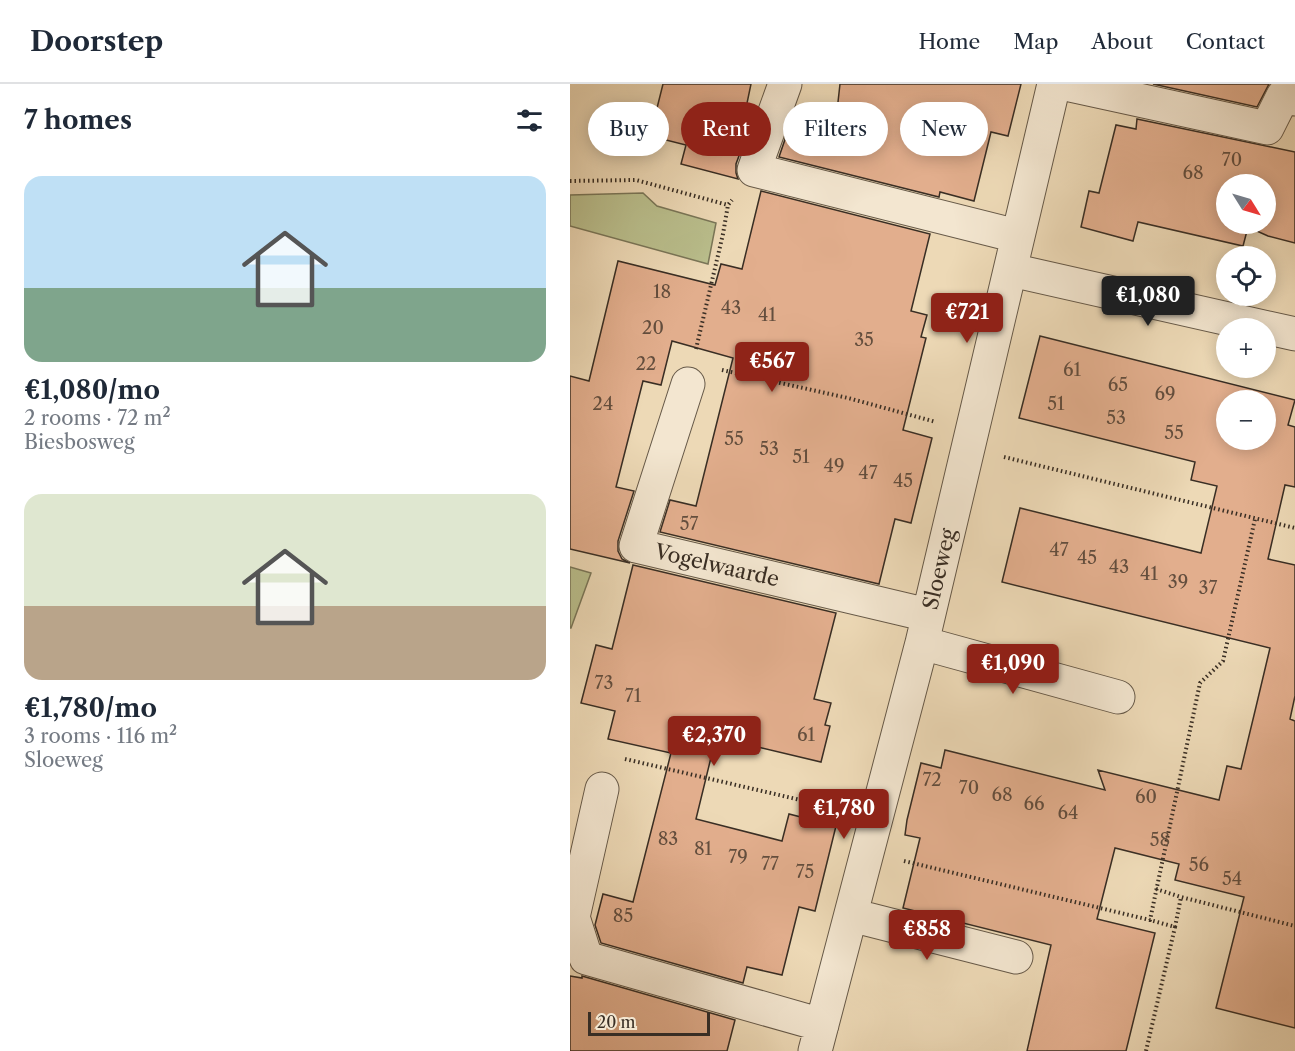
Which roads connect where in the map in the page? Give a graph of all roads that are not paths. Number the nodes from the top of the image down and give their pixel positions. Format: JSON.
{"nodes":[{"id":1,"x":785,"y":84,"type":"edge"},
{"id":2,"x":1054,"y":84,"type":"edge"},
{"id":3,"x":1065,"y":84,"type":"edge"},
{"id":4,"x":1295,"y":99,"type":"edge"},
{"id":5,"x":1017,"y":236,"type":"junction"},
{"id":6,"x":1011,"y":270,"type":"junction"},
{"id":7,"x":1295,"y":334,"type":"edge"},
{"id":8,"x":691,"y":374,"type":"road end"},
{"id":9,"x":925,"y":629,"type":"junction"},
{"id":10,"x":1118,"y":697,"type":"dead end"},
{"id":11,"x":602,"y":789,"type":"road end"},
{"id":12,"x":851,"y":915,"type":"junction"},
{"id":13,"x":1016,"y":957,"type":"dead end"},
{"id":14,"x":818,"y":1038,"type":"edge"}],
"edges":[{"from":1,"to":5,"type":"street"},
{"from":2,"to":5,"type":"street","name":"Sloeweg"},
{"from":3,"to":4,"type":"street"},
{"from":5,"to":6,"type":"street","name":"Sloeweg"},
{"from":6,"to":7,"type":"street"},
{"from":6,"to":9,"type":"street","name":"Sloeweg"},
{"from":8,"to":9,"type":"street","name":"Vogelwaarde"},
{"from":9,"to":10,"type":"street"},
{"from":9,"to":12,"type":"street","name":"Sloeweg"},
{"from":11,"to":14,"type":"street"},
{"from":12,"to":13,"type":"street"},
{"from":12,"to":14,"type":"street","name":"Sloeweg"}]}
